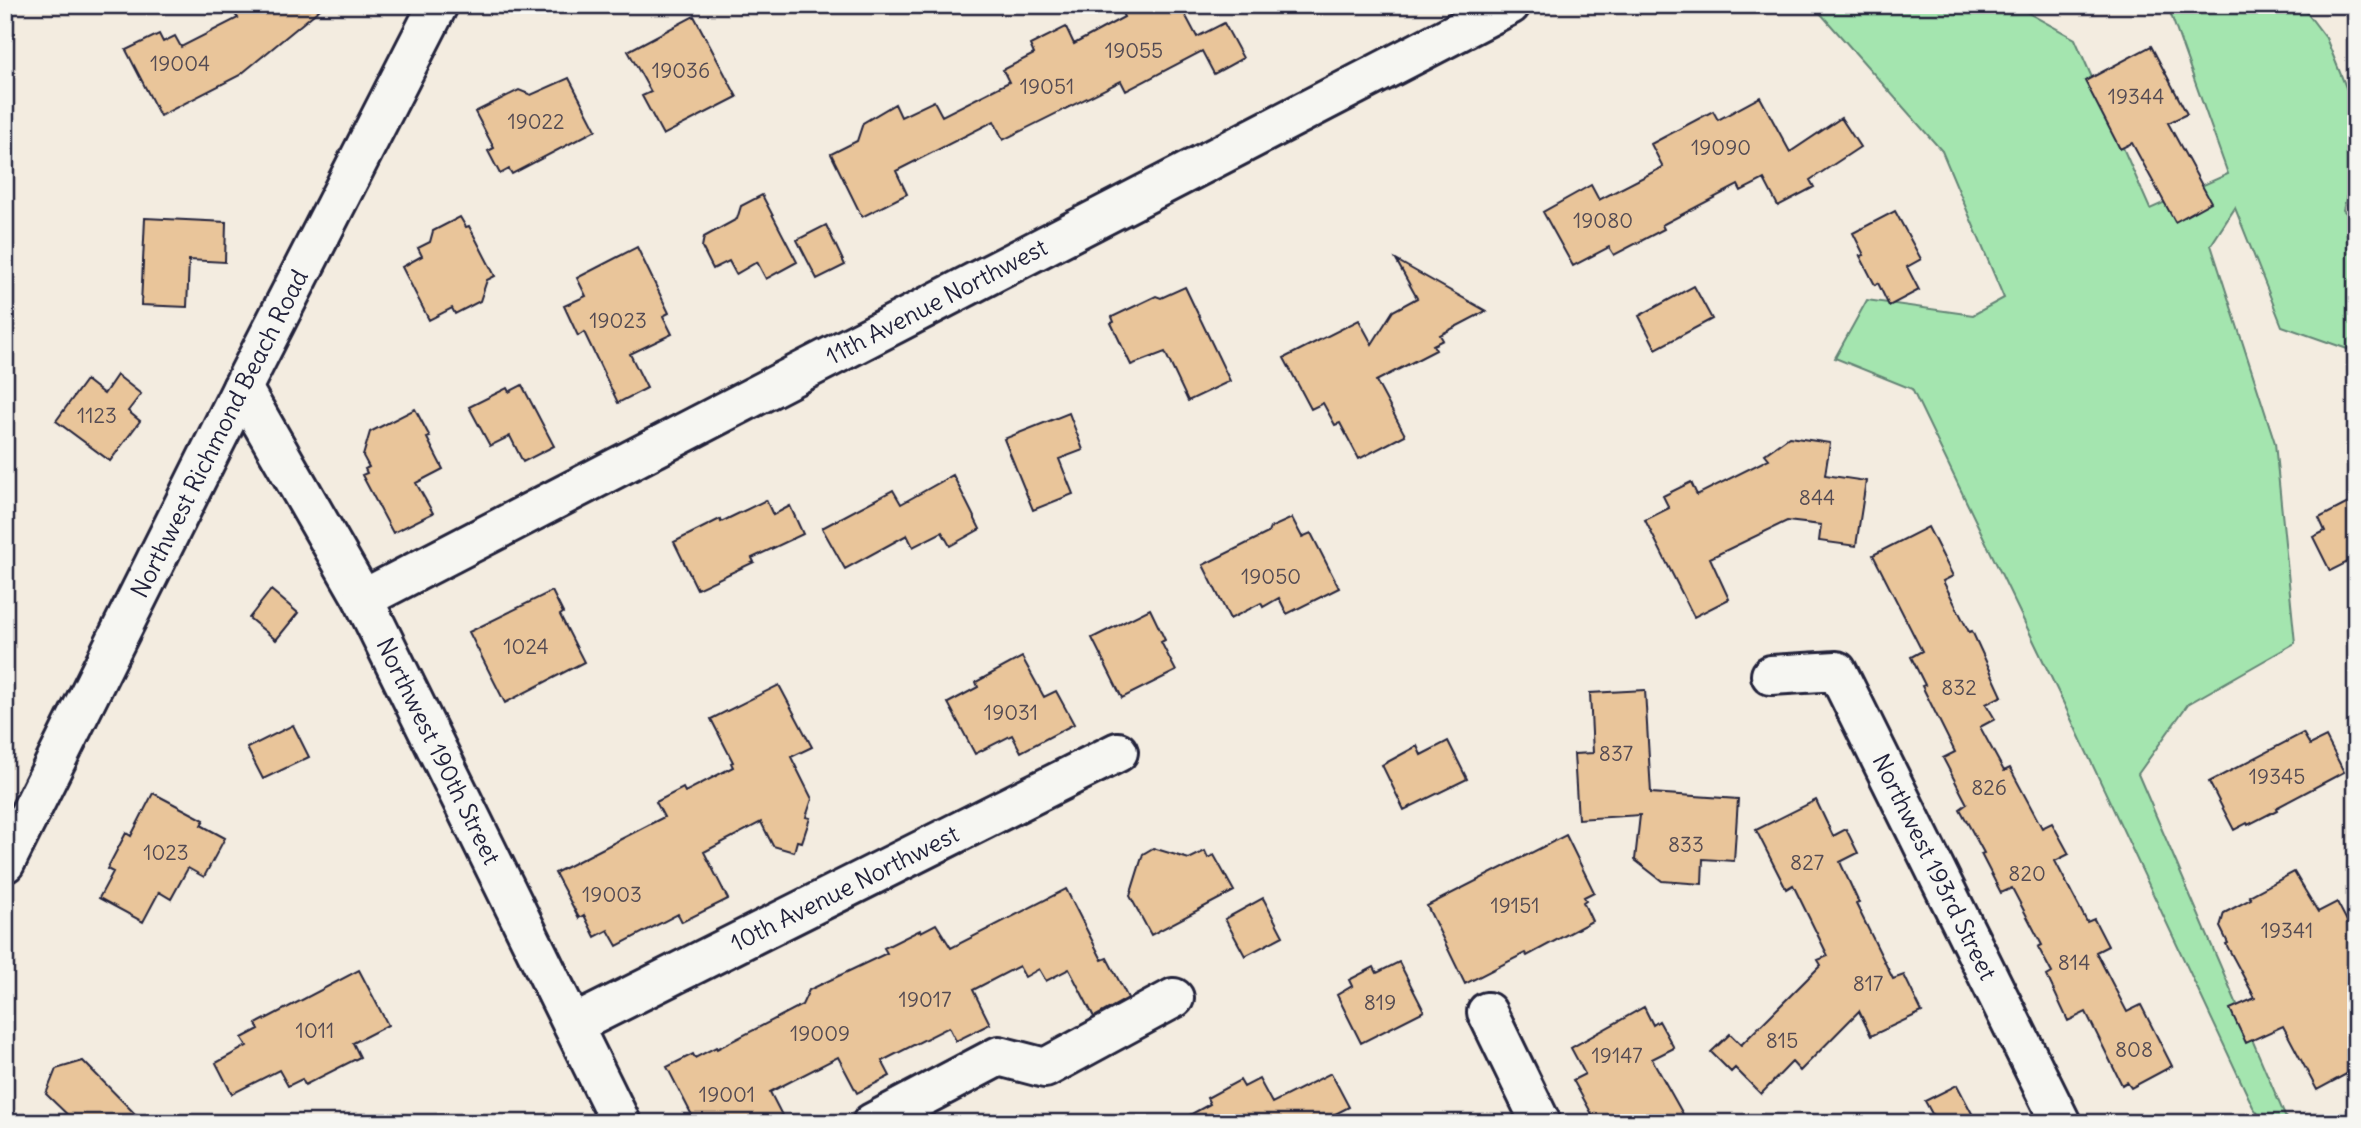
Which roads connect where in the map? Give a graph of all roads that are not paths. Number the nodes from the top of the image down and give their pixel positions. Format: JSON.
{"nodes":[{"id":1,"x":438,"y":5,"type":"edge"},
{"id":2,"x":1510,"y":5,"type":"edge"},
{"id":3,"x":242,"y":388,"type":"junction"},
{"id":4,"x":362,"y":598,"type":"junction"},
{"id":5,"x":1771,"y":675,"type":"dead end"},
{"id":6,"x":1118,"y":752,"type":"dead end"},
{"id":7,"x":5,"y":863,"type":"edge"},
{"id":8,"x":1174,"y":998,"type":"dead end"},
{"id":9,"x":1487,"y":1012,"type":"dead end"},
{"id":10,"x":573,"y":1025,"type":"junction"},
{"id":11,"x":621,"y":1123,"type":"edge"},
{"id":12,"x":872,"y":1123,"type":"edge"},
{"id":13,"x":1541,"y":1123,"type":"edge"},
{"id":14,"x":2060,"y":1123,"type":"edge"}],
"edges":[{"from":1,"to":3,"type":"street","name":"Northwest Richmond Beach Road"},
{"from":2,"to":4,"type":"street","name":"11th Avenue Northwest"},
{"from":3,"to":4,"type":"street","name":"Northwest 190th Street"},
{"from":3,"to":7,"type":"street","name":"Northwest Richmond Beach Road"},
{"from":4,"to":10,"type":"street","name":"Northwest 190th Street"},
{"from":5,"to":14,"type":"street","name":"Northwest 193rd Street"},
{"from":6,"to":10,"type":"street","name":"10th Avenue Northwest"},
{"from":8,"to":12,"type":"street"},
{"from":9,"to":13,"type":"street"},
{"from":10,"to":11,"type":"street","name":"Northwest 190th Street"}]}
